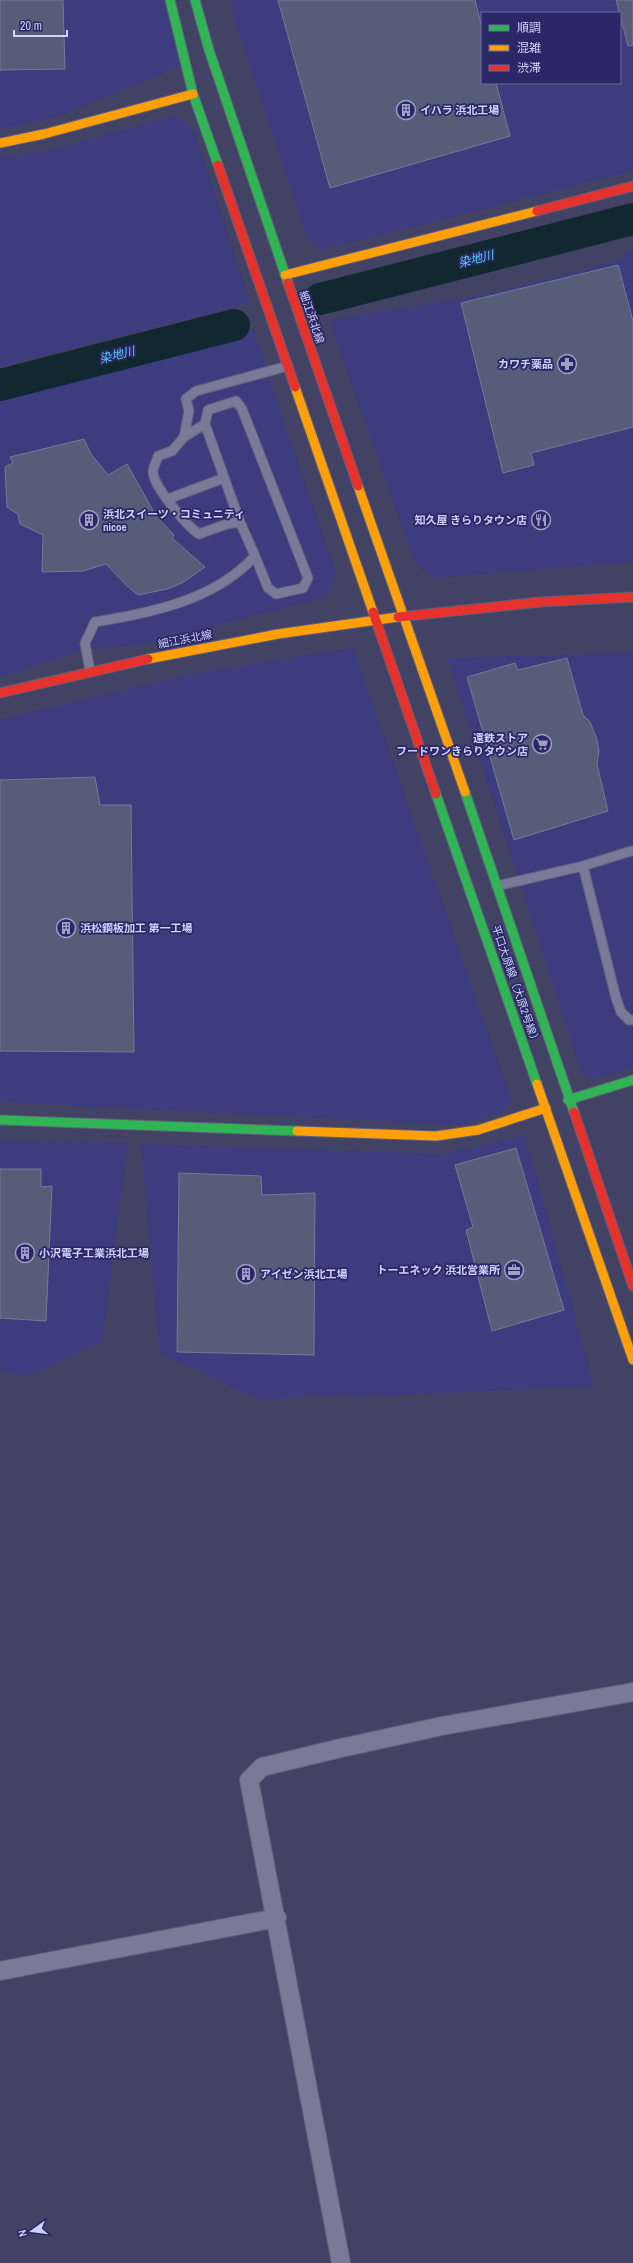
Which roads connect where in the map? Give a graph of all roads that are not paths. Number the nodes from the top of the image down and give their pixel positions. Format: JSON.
{"nodes":[{"id":1,"x":170,"y":0,"type":"edge"},
{"id":2,"x":196,"y":0,"type":"edge"},
{"id":3,"x":193,"y":94,"type":"junction"},
{"id":4,"x":0,"y":143,"type":"edge"},
{"id":5,"x":633,"y":186,"type":"edge"},
{"id":6,"x":285,"y":275,"type":"junction"},
{"id":7,"x":289,"y":366,"type":"junction"},
{"id":8,"x":205,"y":424,"type":"junction"},
{"id":9,"x":184,"y":437,"type":"junction"},
{"id":10,"x":224,"y":478,"type":"junction"},
{"id":11,"x":168,"y":499,"type":"junction"},
{"id":12,"x":240,"y":522,"type":"junction"},
{"id":13,"x":255,"y":556,"type":"junction"},
{"id":14,"x":633,"y":597,"type":"edge"},
{"id":15,"x":403,"y":616,"type":"junction"},
{"id":16,"x":377,"y":619,"type":"junction"},
{"id":17,"x":90,"y":671,"type":"junction"},
{"id":18,"x":0,"y":693,"type":"edge"},
{"id":19,"x":631,"y":851,"type":"dead end"},
{"id":20,"x":583,"y":866,"type":"junction"},
{"id":21,"x":497,"y":886,"type":"junction"},
{"id":22,"x":633,"y":1020,"type":"edge"},
{"id":23,"x":633,"y":1080,"type":"edge"},
{"id":24,"x":568,"y":1100,"type":"junction"},
{"id":25,"x":546,"y":1108,"type":"junction"},
{"id":26,"x":0,"y":1120,"type":"edge"},
{"id":27,"x":633,"y":1286,"type":"edge"},
{"id":28,"x":633,"y":1360,"type":"edge"},
{"id":29,"x":633,"y":1692,"type":"edge"},
{"id":30,"x":277,"y":1918,"type":"junction"},
{"id":31,"x":0,"y":1971,"type":"edge"},
{"id":32,"x":341,"y":2263,"type":"edge"}],
"edges":[{"from":1,"to":3,"type":"street"},
{"from":2,"to":6,"type":"street","name":"細江浜北線"},
{"from":3,"to":4,"type":"street"},
{"from":3,"to":7,"type":"street"},
{"from":5,"to":6,"type":"street"},
{"from":6,"to":15,"type":"street","name":"細江浜北線"},
{"from":7,"to":9,"type":"lane"},
{"from":7,"to":16,"type":"street"},
{"from":8,"to":9,"type":"lane"},
{"from":8,"to":10,"type":"lane"},
{"from":8,"to":13,"type":"lane"},
{"from":9,"to":11,"type":"lane"},
{"from":10,"to":11,"type":"lane"},
{"from":10,"to":12,"type":"lane"},
{"from":11,"to":12,"type":"lane"},
{"from":12,"to":13,"type":"lane"},
{"from":13,"to":17,"type":"lane"},
{"from":14,"to":15,"type":"street"},
{"from":15,"to":16,"type":"street","name":"細江浜北線"},
{"from":15,"to":21,"type":"street","name":"平口大原線（大原2号線）"},
{"from":16,"to":17,"type":"street","name":"細江浜北線"},
{"from":16,"to":25,"type":"street","name":"平口大原線（大原2号線）"},
{"from":17,"to":18,"type":"street","name":"細江浜北線"},
{"from":19,"to":20,"type":"lane"},
{"from":20,"to":21,"type":"lane"},
{"from":20,"to":22,"type":"lane"},
{"from":21,"to":24,"type":"street","name":"平口大原線（大原2号線）"},
{"from":23,"to":24,"type":"street"},
{"from":24,"to":27,"type":"street","name":"平口大原線（大原2号線）"},
{"from":25,"to":26,"type":"street"},
{"from":25,"to":28,"type":"street","name":"平口大原線（大原2号線）"},
{"from":29,"to":30,"type":"street"},
{"from":30,"to":31,"type":"street"},
{"from":30,"to":32,"type":"street"}]}
